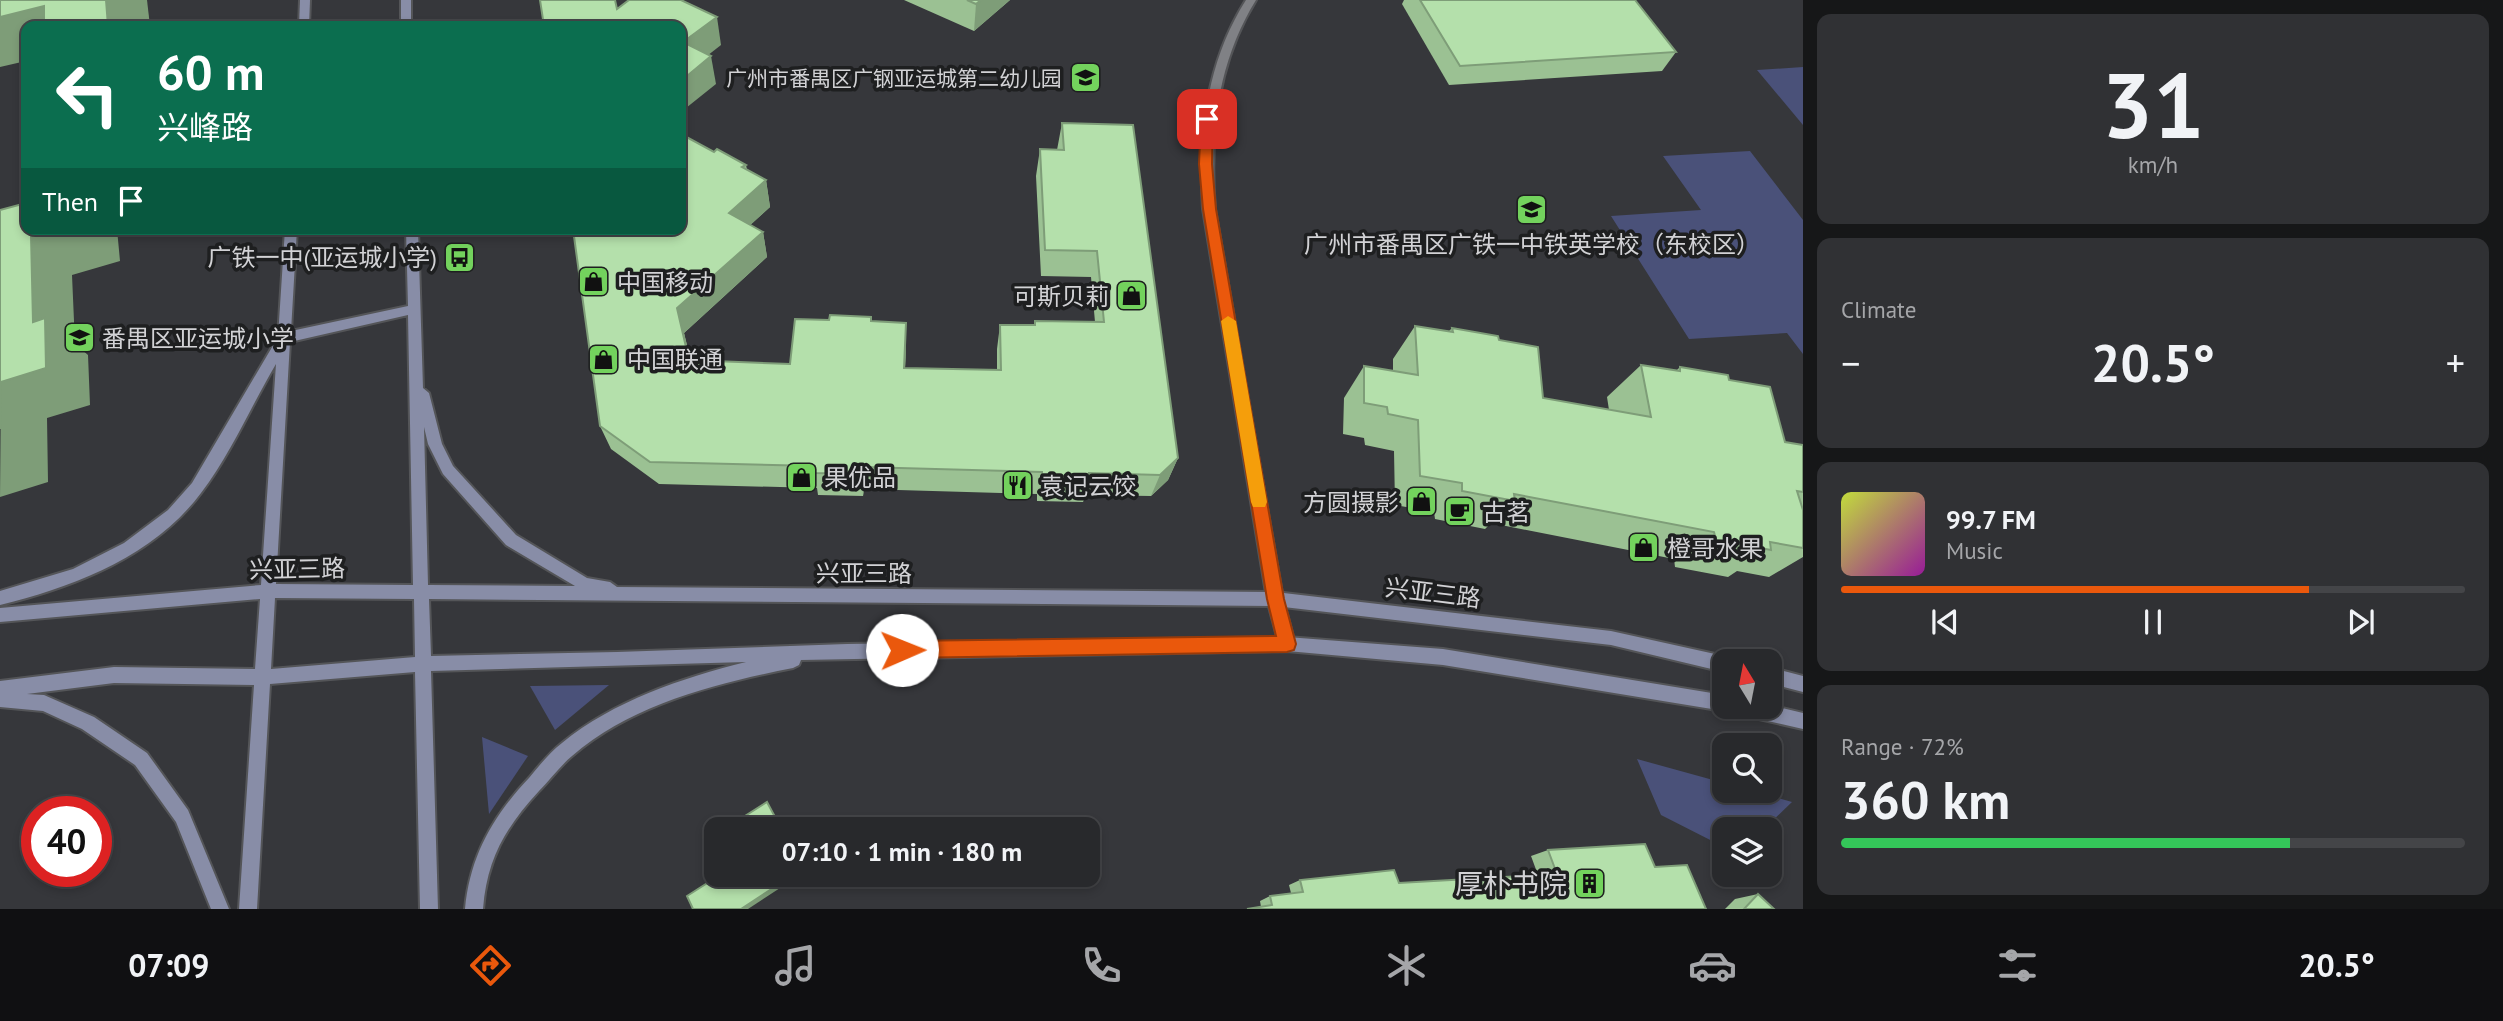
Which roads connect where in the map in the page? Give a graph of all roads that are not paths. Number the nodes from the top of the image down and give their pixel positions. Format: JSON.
{"nodes":[{"id":1,"x":305,"y":0,"type":"edge"},
{"id":2,"x":406,"y":0,"type":"edge"},
{"id":3,"x":1251,"y":0,"type":"edge"},
{"id":4,"x":304,"y":21,"type":"edge"},
{"id":5,"x":406,"y":21,"type":"edge"},
{"id":6,"x":291,"y":235,"type":"edge"},
{"id":7,"x":412,"y":235,"type":"edge"},
{"id":8,"x":414,"y":309,"type":"junction"},
{"id":9,"x":284,"y":338,"type":"junction"},
{"id":10,"x":415,"y":368,"type":"junction"},
{"id":11,"x":268,"y":591,"type":"junction"},
{"id":12,"x":421,"y":593,"type":"junction"},
{"id":13,"x":648,"y":596,"type":"junction"},
{"id":14,"x":0,"y":598,"type":"edge"},
{"id":15,"x":1275,"y":599,"type":"junction"},
{"id":16,"x":0,"y":615,"type":"edge"},
{"id":17,"x":1287,"y":644,"type":"junction"},
{"id":18,"x":847,"y":651,"type":"junction"},
{"id":19,"x":1712,"y":661,"type":"edge"},
{"id":20,"x":423,"y":664,"type":"junction"},
{"id":21,"x":263,"y":677,"type":"junction"},
{"id":22,"x":1782,"y":678,"type":"edge"},
{"id":23,"x":1803,"y":684,"type":"edge"},
{"id":24,"x":0,"y":689,"type":"edge"},
{"id":25,"x":0,"y":699,"type":"edge"},
{"id":26,"x":1712,"y":701,"type":"edge"},
{"id":27,"x":1782,"y":716,"type":"edge"},
{"id":28,"x":1803,"y":721,"type":"edge"},
{"id":29,"x":220,"y":909,"type":"edge"},
{"id":30,"x":248,"y":909,"type":"edge"},
{"id":31,"x":429,"y":909,"type":"edge"},
{"id":32,"x":474,"y":909,"type":"edge"}],
"edges":[{"from":1,"to":4,"type":"street"},
{"from":2,"to":5,"type":"street"},
{"from":3,"to":15,"type":"street"},
{"from":6,"to":9,"type":"street"},
{"from":7,"to":8,"type":"street"},
{"from":8,"to":9,"type":"street"},
{"from":8,"to":10,"type":"street"},
{"from":9,"to":11,"type":"street"},
{"from":9,"to":14,"type":"street"},
{"from":10,"to":12,"type":"street"},
{"from":10,"to":13,"type":"street"},
{"from":11,"to":12,"type":"street","name":"兴亚三路"},
{"from":11,"to":16,"type":"street","name":"兴亚三路"},
{"from":11,"to":21,"type":"street"},
{"from":12,"to":13,"type":"street","name":"兴亚三路"},
{"from":12,"to":20,"type":"street"},
{"from":13,"to":15,"type":"street","name":"兴亚三路"},
{"from":15,"to":17,"type":"street"},
{"from":15,"to":19,"type":"street","name":"兴亚三路"},
{"from":17,"to":18,"type":"street"},
{"from":17,"to":26,"type":"street"},
{"from":18,"to":20,"type":"street"},
{"from":18,"to":32,"type":"street"},
{"from":20,"to":21,"type":"street"},
{"from":20,"to":31,"type":"street"},
{"from":21,"to":24,"type":"street"},
{"from":21,"to":30,"type":"street"},
{"from":22,"to":23,"type":"street"},
{"from":25,"to":29,"type":"street"},
{"from":27,"to":28,"type":"street"}]}
